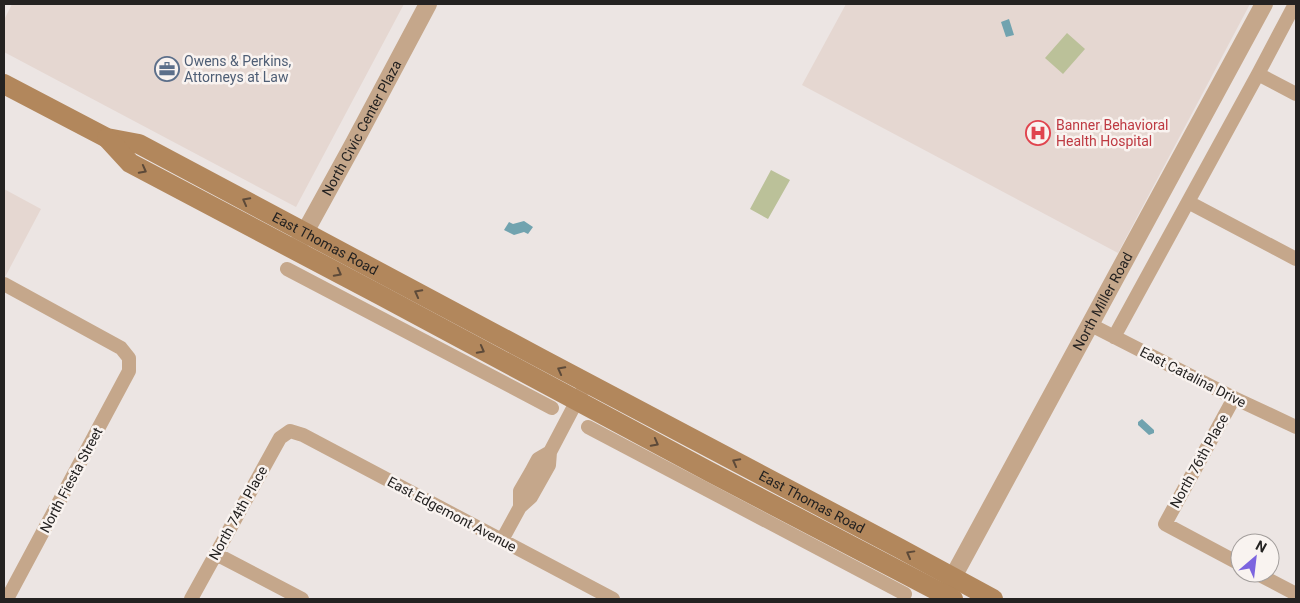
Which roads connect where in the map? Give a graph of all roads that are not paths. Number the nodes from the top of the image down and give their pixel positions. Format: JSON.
{"nodes":[{"id":1,"x":428,"y":4,"type":"edge"},
{"id":2,"x":1264,"y":4,"type":"edge"},
{"id":3,"x":1295,"y":4,"type":"edge"},
{"id":4,"x":1258,"y":74,"type":"junction"},
{"id":5,"x":4,"y":84,"type":"edge"},
{"id":6,"x":1296,"y":94,"type":"edge"},
{"id":7,"x":107,"y":138,"type":"junction"},
{"id":8,"x":1188,"y":202,"type":"junction"},
{"id":9,"x":304,"y":233,"type":"junction"},
{"id":10,"x":294,"y":250,"type":"junction"},
{"id":11,"x":1296,"y":259,"type":"edge"},
{"id":12,"x":287,"y":270,"type":"dead end"},
{"id":13,"x":4,"y":284,"type":"edge"},
{"id":14,"x":380,"y":295,"type":"junction"},
{"id":15,"x":370,"y":313,"type":"junction"},
{"id":16,"x":1091,"y":325,"type":"junction"},
{"id":17,"x":1114,"y":338,"type":"junction"},
{"id":18,"x":540,"y":358,"type":"junction"},
{"id":19,"x":587,"y":383,"type":"junction"},
{"id":20,"x":526,"y":385,"type":"junction"},
{"id":21,"x":1234,"y":398,"type":"junction"},
{"id":22,"x":577,"y":401,"type":"junction"},
{"id":23,"x":630,"y":406,"type":"junction"},
{"id":24,"x":552,"y":408,"type":"dead end"},
{"id":25,"x":588,"y":427,"type":"dead end"},
{"id":26,"x":1296,"y":427,"type":"edge"},
{"id":27,"x":290,"y":431,"type":"joint"},
{"id":28,"x":617,"y":432,"type":"junction"},
{"id":29,"x":502,"y":540,"type":"junction"},
{"id":30,"x":834,"y":547,"type":"junction"},
{"id":31,"x":216,"y":554,"type":"junction"},
{"id":32,"x":1230,"y":559,"type":"edge"},
{"id":33,"x":1275,"y":583,"type":"edge"},
{"id":34,"x":948,"y":593,"type":"edge"},
{"id":35,"x":905,"y":594,"type":"dead end"},
{"id":36,"x":1296,"y":594,"type":"edge"},
{"id":37,"x":7,"y":599,"type":"edge"},
{"id":38,"x":191,"y":599,"type":"edge"},
{"id":39,"x":302,"y":599,"type":"edge"},
{"id":40,"x":614,"y":599,"type":"edge"},
{"id":41,"x":993,"y":599,"type":"edge"}],
"edges":[{"from":1,"to":9,"type":"street","name":"North Civic Center Plaza"},
{"from":2,"to":16,"type":"street","name":"North Miller Road"},
{"from":3,"to":4,"type":"street","name":"North Miller Road"},
{"from":4,"to":6,"type":"street"},
{"from":4,"to":8,"type":"street","name":"North Miller Road"},
{"from":5,"to":7,"type":"main road","name":"East Thomas Road"},
{"from":9,"to":7,"type":"main road","name":"East Thomas Road","one_way":true},
{"from":7,"to":10,"type":"main road","name":"East Thomas Road","one_way":true},
{"from":8,"to":11,"type":"street"},
{"from":8,"to":17,"type":"street","name":"North Miller Road"},
{"from":9,"to":10,"type":"street","name":"North Civic Center Plaza"},
{"from":18,"to":9,"type":"main road","name":"East Thomas Road","one_way":true},
{"from":10,"to":14,"type":"main road","name":"East Thomas Road","one_way":true},
{"from":12,"to":15,"type":"street","name":"East Thomas Road"},
{"from":13,"to":37,"type":"street","name":"North Fiesta Street"},
{"from":14,"to":15,"type":"street","name":"East Thomas Road"},
{"from":14,"to":20,"type":"main road","name":"East Thomas Road","one_way":true},
{"from":15,"to":20,"type":"street","name":"East Thomas Road"},
{"from":16,"to":17,"type":"street","name":"East Catalina Drive"},
{"from":16,"to":34,"type":"street","name":"North Miller Road"},
{"from":17,"to":21,"type":"street","name":"East Catalina Drive"},
{"from":19,"to":18,"type":"main road","name":"East Thomas Road","one_way":true},
{"from":18,"to":20,"type":"street"},
{"from":19,"to":22,"type":"street"},
{"from":19,"to":23,"type":"main road","name":"East Thomas Road"},
{"from":20,"to":22,"type":"main road","name":"East Thomas Road"},
{"from":20,"to":24,"type":"street","name":"East Thomas Road"},
{"from":21,"to":26,"type":"street","name":"East Catalina Drive"},
{"from":21,"to":32,"type":"street","name":"North 76th Place"},
{"from":22,"to":28,"type":"main road","name":"East Thomas Road"},
{"from":22,"to":29,"type":"street"},
{"from":23,"to":28,"type":"street"},
{"from":34,"to":23,"type":"main road","name":"East Thomas Road","one_way":true},
{"from":25,"to":28,"type":"street","name":"East Thomas Road"},
{"from":27,"to":29,"type":"street","name":"East Edgemont Avenue"},
{"from":27,"to":31,"type":"street","name":"North 74th Place"},
{"from":28,"to":30,"type":"main road","name":"East Thomas Road"},
{"from":29,"to":40,"type":"street","name":"East Edgemont Avenue"},
{"from":30,"to":34,"type":"main road","name":"East Thomas Road"},
{"from":30,"to":35,"type":"street","name":"East Thomas Road"},
{"from":31,"to":38,"type":"street","name":"North 74th Place"},
{"from":31,"to":39,"type":"street"},
{"from":33,"to":36,"type":"street"},
{"from":34,"to":41,"type":"main road","name":"East Thomas Road"}]}
